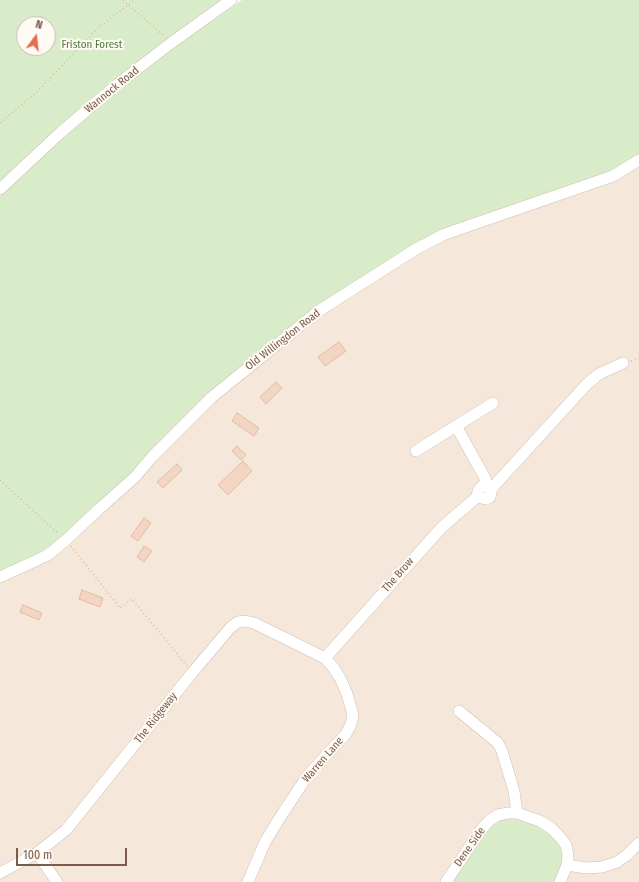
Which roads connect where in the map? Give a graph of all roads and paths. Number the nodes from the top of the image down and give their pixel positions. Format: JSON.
{"nodes":[{"id":1,"x":123,"y":0,"type":"edge"},
{"id":2,"x":135,"y":0,"type":"edge"},
{"id":3,"x":232,"y":0,"type":"edge"},
{"id":4,"x":128,"y":5,"type":"junction"},
{"id":5,"x":171,"y":43,"type":"junction"},
{"id":6,"x":0,"y":123,"type":"edge"},
{"id":7,"x":639,"y":160,"type":"edge"},
{"id":8,"x":0,"y":189,"type":"edge"},
{"id":9,"x":623,"y":363,"type":"dead end"},
{"id":10,"x":493,"y":403,"type":"dead end"},
{"id":11,"x":456,"y":426,"type":"junction"},
{"id":12,"x":416,"y":451,"type":"dead end"},
{"id":13,"x":0,"y":480,"type":"edge"},
{"id":14,"x":489,"y":487,"type":"junction"},
{"id":15,"x":66,"y":540,"type":"junction"},
{"id":16,"x":0,"y":577,"type":"edge"},
{"id":17,"x":325,"y":658,"type":"junction"},
{"id":18,"x":192,"y":672,"type":"junction"},
{"id":19,"x":459,"y":710,"type":"dead end"},
{"id":20,"x":516,"y":813,"type":"junction"},
{"id":21,"x":639,"y":843,"type":"edge"},
{"id":22,"x":37,"y":853,"type":"junction"},
{"id":23,"x":567,"y":866,"type":"junction"},
{"id":24,"x":0,"y":873,"type":"edge"},
{"id":25,"x":57,"y":882,"type":"edge"},
{"id":26,"x":248,"y":882,"type":"edge"},
{"id":27,"x":446,"y":882,"type":"edge"},
{"id":28,"x":560,"y":882,"type":"edge"}],
"edges":[{"from":1,"to":4,"type":"path"},
{"from":2,"to":4,"type":"path"},
{"from":3,"to":5,"type":"street","name":"Wannock Road"},
{"from":4,"to":5,"type":"path"},
{"from":4,"to":6,"type":"path"},
{"from":5,"to":8,"type":"street","name":"Wannock Road"},
{"from":7,"to":15,"type":"street","name":"Old Willingdon Road"},
{"from":9,"to":14,"type":"street","name":"The Brow"},
{"from":10,"to":11,"type":"street"},
{"from":11,"to":12,"type":"street"},
{"from":11,"to":14,"type":"street"},
{"from":13,"to":15,"type":"path"},
{"from":14,"to":17,"type":"street","name":"The Brow"},
{"from":15,"to":16,"type":"street","name":"Old Willingdon Road"},
{"from":15,"to":18,"type":"path"},
{"from":17,"to":18,"type":"street","name":"The Ridgeway"},
{"from":17,"to":26,"type":"street","name":"Warren Lane"},
{"from":18,"to":22,"type":"street","name":"The Ridgeway"},
{"from":19,"to":20,"type":"street"},
{"from":20,"to":23,"type":"street","name":"Dene Side"},
{"from":20,"to":27,"type":"street","name":"Dene Side"},
{"from":21,"to":23,"type":"street"},
{"from":22,"to":24,"type":"street","name":"The Ridgeway"},
{"from":22,"to":25,"type":"street"},
{"from":23,"to":28,"type":"street","name":"Dene Side"}]}
